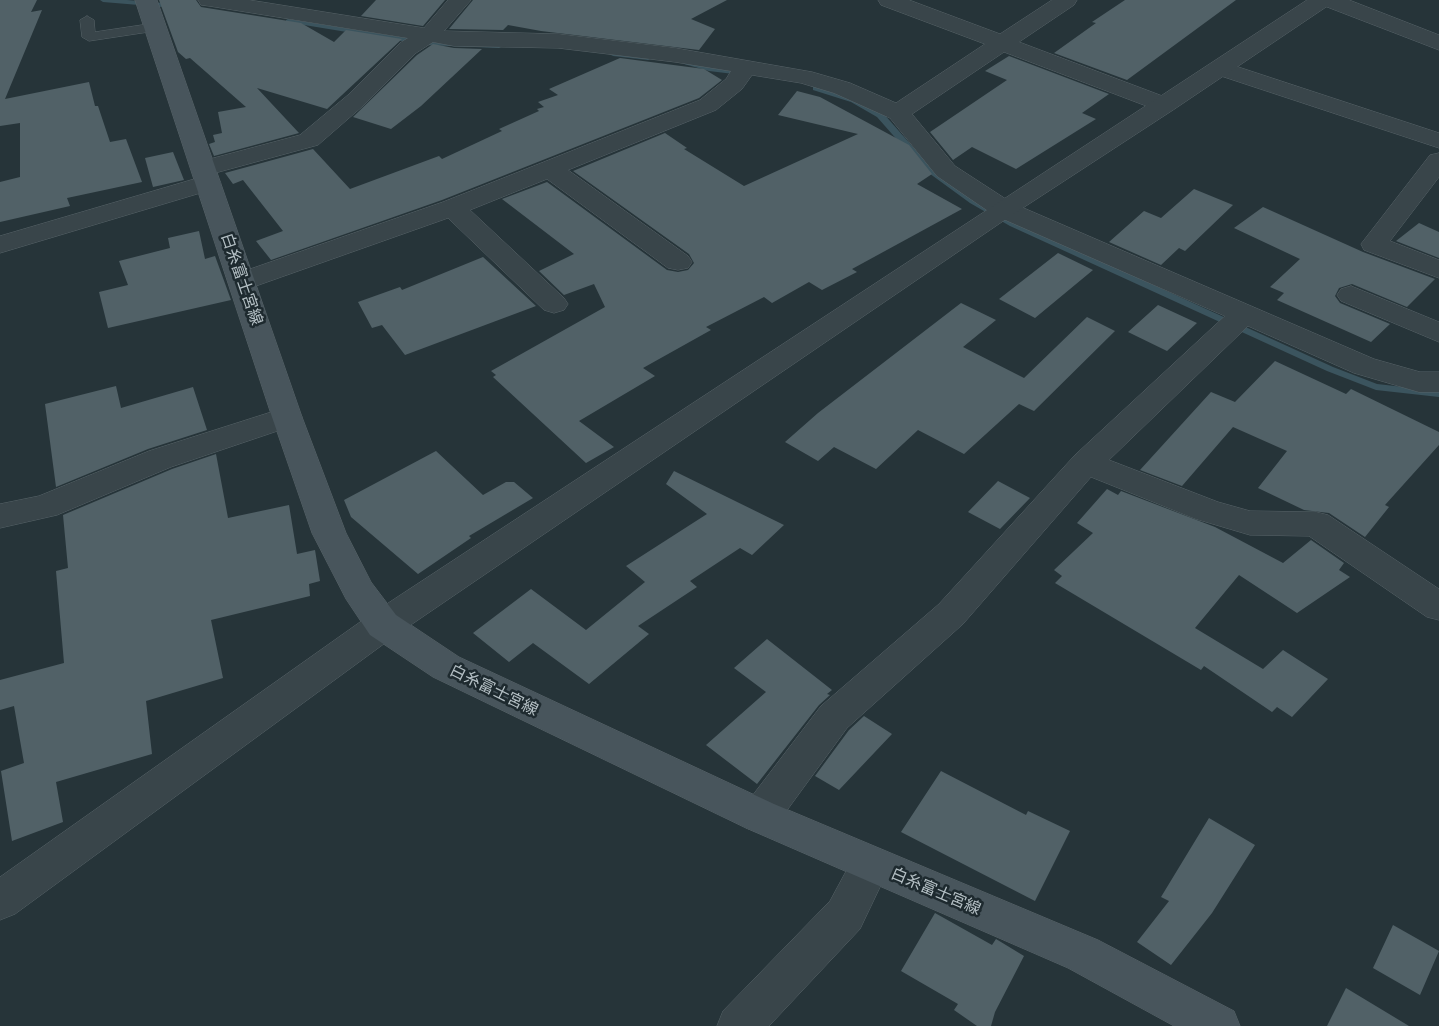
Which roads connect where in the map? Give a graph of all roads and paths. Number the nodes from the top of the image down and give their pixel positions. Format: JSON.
{"nodes":[{"id":1,"x":209,"y":0,"type":"edge"},
{"id":2,"x":460,"y":0,"type":"edge"},
{"id":3,"x":889,"y":0,"type":"edge"},
{"id":4,"x":1066,"y":0,"type":"edge"},
{"id":5,"x":1321,"y":0,"type":"edge"},
{"id":6,"x":1330,"y":0,"type":"edge"},
{"id":7,"x":151,"y":13,"type":"edge"},
{"id":8,"x":87,"y":20,"type":"dead end"},
{"id":9,"x":428,"y":36,"type":"junction"},
{"id":10,"x":1002,"y":43,"type":"junction"},
{"id":11,"x":1439,"y":43,"type":"edge"},
{"id":12,"x":745,"y":68,"type":"junction"},
{"id":13,"x":1220,"y":68,"type":"junction"},
{"id":14,"x":1165,"y":105,"type":"junction"},
{"id":15,"x":898,"y":113,"type":"junction"},
{"id":16,"x":1439,"y":141,"type":"edge"},
{"id":17,"x":1439,"y":160,"type":"edge"},
{"id":18,"x":549,"y":168,"type":"junction"},
{"id":19,"x":206,"y":176,"type":"junction"},
{"id":20,"x":452,"y":208,"type":"junction"},
{"id":21,"x":1003,"y":209,"type":"junction"},
{"id":22,"x":0,"y":244,"type":"edge"},
{"id":23,"x":678,"y":262,"type":"dead end"},
{"id":24,"x":1439,"y":270,"type":"edge"},
{"id":25,"x":243,"y":281,"type":"junction"},
{"id":26,"x":1352,"y":295,"type":"dead end"},
{"id":27,"x":554,"y":303,"type":"dead end"},
{"id":28,"x":1245,"y":313,"type":"junction"},
{"id":29,"x":1439,"y":333,"type":"edge"},
{"id":30,"x":1439,"y":382,"type":"edge"},
{"id":31,"x":287,"y":417,"type":"junction"},
{"id":32,"x":1086,"y":463,"type":"junction"},
{"id":33,"x":0,"y":516,"type":"edge"},
{"id":34,"x":1439,"y":607,"type":"edge"},
{"id":35,"x":383,"y":625,"type":"junction"},
{"id":36,"x":760,"y":816,"type":"junction"},
{"id":37,"x":871,"y":864,"type":"junction"},
{"id":38,"x":0,"y":901,"type":"edge"},
{"id":39,"x":739,"y":1026,"type":"edge"},
{"id":40,"x":1218,"y":1026,"type":"edge"}],
"edges":[{"from":1,"to":9,"type":"street"},
{"from":2,"to":9,"type":"street"},
{"from":3,"to":10,"type":"street"},
{"from":4,"to":10,"type":"street"},
{"from":5,"to":13,"type":"street"},
{"from":6,"to":11,"type":"street"},
{"from":7,"to":8,"type":"lane"},
{"from":7,"to":19,"type":"main road","name":"白糸富士宮線"},
{"from":9,"to":12,"type":"street"},
{"from":9,"to":19,"type":"street"},
{"from":10,"to":14,"type":"street"},
{"from":10,"to":15,"type":"street"},
{"from":12,"to":15,"type":"street"},
{"from":12,"to":18,"type":"street"},
{"from":13,"to":14,"type":"street"},
{"from":13,"to":16,"type":"street"},
{"from":14,"to":21,"type":"street"},
{"from":15,"to":21,"type":"street"},
{"from":17,"to":24,"type":"street"},
{"from":18,"to":20,"type":"street"},
{"from":18,"to":23,"type":"street"},
{"from":19,"to":22,"type":"street"},
{"from":19,"to":25,"type":"main road","name":"白糸富士宮線"},
{"from":20,"to":25,"type":"street"},
{"from":20,"to":27,"type":"street"},
{"from":21,"to":28,"type":"street"},
{"from":21,"to":35,"type":"street"},
{"from":25,"to":31,"type":"main road","name":"白糸富士宮線"},
{"from":26,"to":29,"type":"street"},
{"from":28,"to":30,"type":"street"},
{"from":28,"to":32,"type":"street"},
{"from":31,"to":33,"type":"street"},
{"from":31,"to":35,"type":"main road","name":"白糸富士宮線"},
{"from":32,"to":34,"type":"street"},
{"from":32,"to":36,"type":"street"},
{"from":35,"to":36,"type":"main road","name":"白糸富士宮線"},
{"from":35,"to":38,"type":"street"},
{"from":36,"to":37,"type":"main road","name":"白糸富士宮線"},
{"from":37,"to":39,"type":"street"},
{"from":37,"to":40,"type":"main road","name":"白糸富士宮線"}]}
